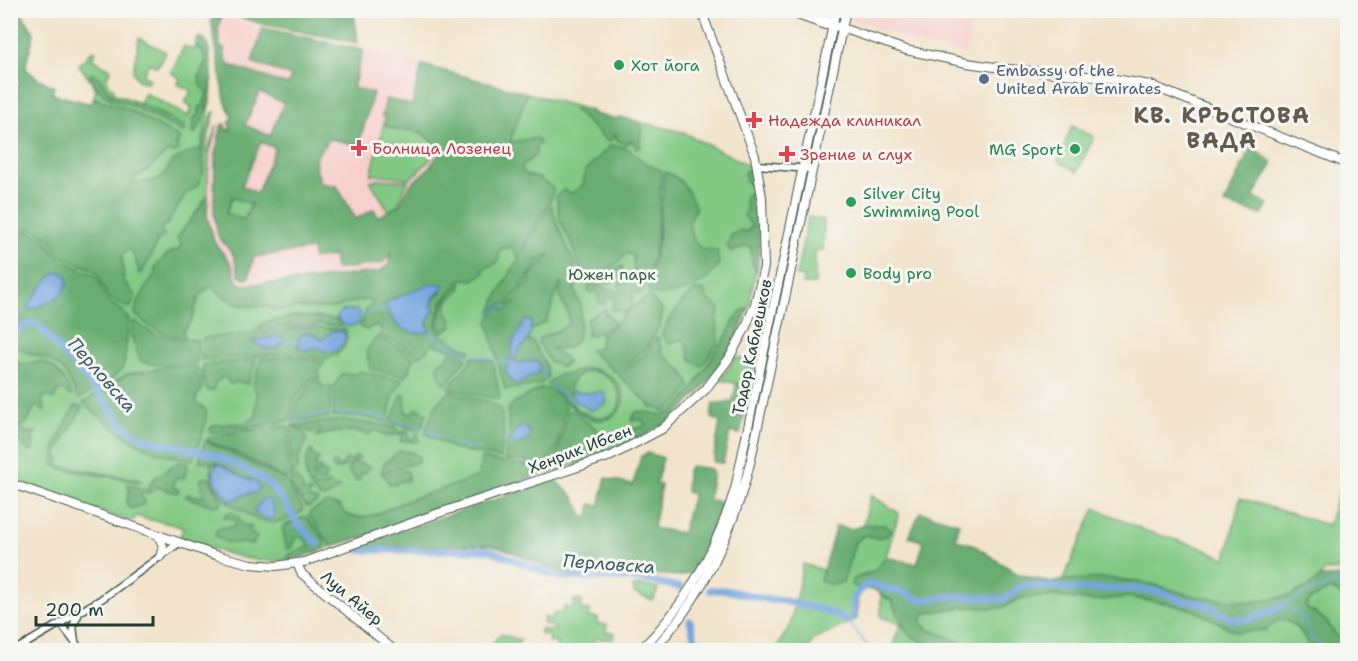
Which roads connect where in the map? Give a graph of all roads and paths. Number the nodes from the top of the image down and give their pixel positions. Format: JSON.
{"nodes":[{"id":1,"x":694,"y":10,"type":"edge"},
{"id":2,"x":700,"y":10,"type":"edge"},
{"id":3,"x":784,"y":10,"type":"edge"},
{"id":4,"x":802,"y":10,"type":"edge"},
{"id":5,"x":836,"y":10,"type":"edge"},
{"id":6,"x":846,"y":10,"type":"edge"},
{"id":7,"x":705,"y":23,"type":"junction"},
{"id":8,"x":833,"y":25,"type":"junction"},
{"id":9,"x":842,"y":28,"type":"junction"},
{"id":10,"x":1347,"y":164,"type":"edge"},
{"id":11,"x":757,"y":165,"type":"junction"},
{"id":12,"x":802,"y":168,"type":"junction"},
{"id":13,"x":812,"y":169,"type":"junction"},
{"id":14,"x":10,"y":483,"type":"edge"},
{"id":15,"x":158,"y":535,"type":"junction"},
{"id":16,"x":179,"y":543,"type":"junction"},
{"id":17,"x":160,"y":557,"type":"junction"},
{"id":18,"x":297,"y":564,"type":"junction"},
{"id":19,"x":79,"y":613,"type":"junction"},
{"id":20,"x":60,"y":623,"type":"junction"},
{"id":21,"x":76,"y":644,"type":"junction"},
{"id":22,"x":15,"y":651,"type":"edge"},
{"id":23,"x":81,"y":651,"type":"edge"},
{"id":24,"x":394,"y":651,"type":"edge"},
{"id":25,"x":640,"y":651,"type":"edge"},
{"id":26,"x":653,"y":651,"type":"edge"}],
"edges":[{"from":1,"to":7,"type":"main road","name":"Хенрик Ибсен"},
{"from":2,"to":7,"type":"main road","name":"Хенрик Ибсен"},
{"from":3,"to":8,"type":"main road"},
{"from":4,"to":8,"type":"main road"},
{"from":5,"to":8,"type":"main road","name":"Тодор Каблешков"},
{"from":6,"to":9,"type":"main road","name":"Тодор Каблешков"},
{"from":7,"to":11,"type":"main road","name":"Хенрик Ибсен"},
{"from":8,"to":9,"type":"main road"},
{"from":8,"to":12,"type":"main road","name":"Тодор Каблешков"},
{"from":9,"to":10,"type":"main road"},
{"from":9,"to":13,"type":"main road","name":"Тодор Каблешков"},
{"from":11,"to":12,"type":"street"},
{"from":11,"to":18,"type":"main road","name":"Хенрик Ибсен"},
{"from":12,"to":13,"type":"street"},
{"from":12,"to":25,"type":"main road","name":"Тодор Каблешков"},
{"from":13,"to":26,"type":"main road","name":"Тодор Каблешков"},
{"from":14,"to":15,"type":"main road","name":"Хенрик Ибсен"},
{"from":15,"to":16,"type":"main road","name":"Хенрик Ибсен"},
{"from":15,"to":17,"type":"main road"},
{"from":16,"to":17,"type":"street"},
{"from":16,"to":18,"type":"main road","name":"Хенрик Ибсен"},
{"from":17,"to":19,"type":"street"},
{"from":18,"to":24,"type":"main road","name":"Луи Айер"},
{"from":19,"to":20,"type":"street"},
{"from":19,"to":21,"type":"street"},
{"from":20,"to":21,"type":"street"},
{"from":20,"to":22,"type":"street"},
{"from":21,"to":23,"type":"street"}]}
